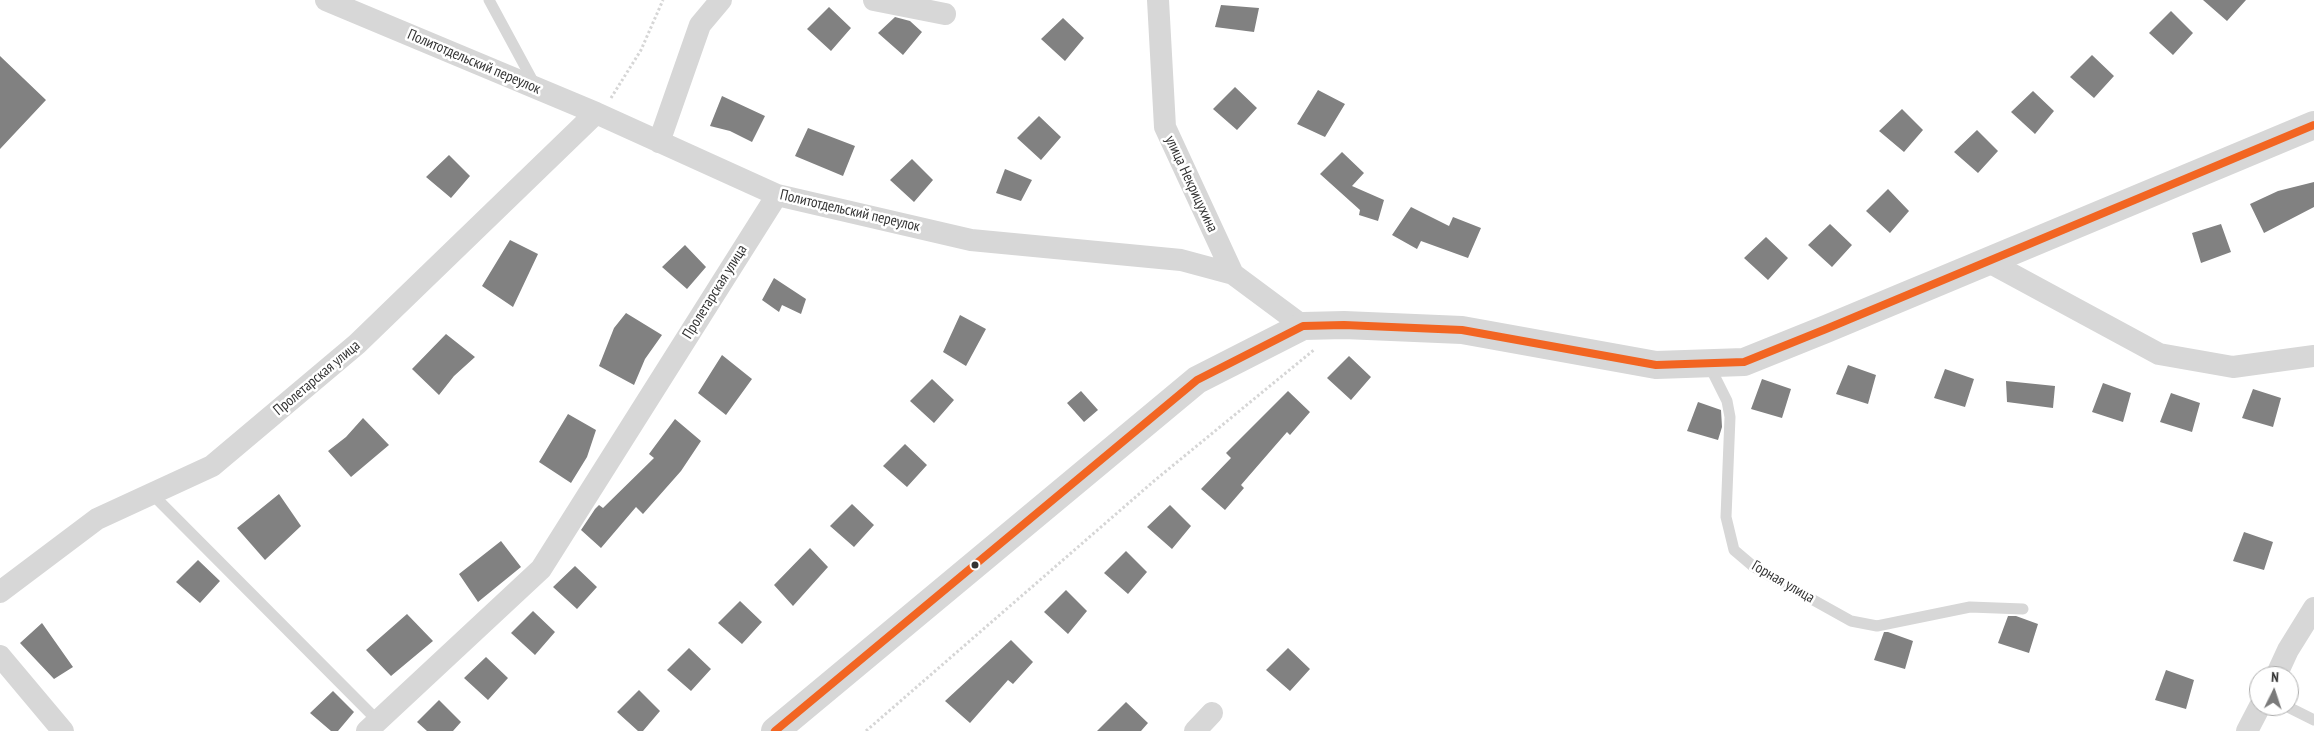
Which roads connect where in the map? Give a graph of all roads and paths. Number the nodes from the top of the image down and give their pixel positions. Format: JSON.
{"nodes":[{"id":1,"x":326,"y":0,"type":"edge"},
{"id":2,"x":489,"y":0,"type":"edge"},
{"id":3,"x":663,"y":0,"type":"edge"},
{"id":4,"x":721,"y":0,"type":"edge"},
{"id":5,"x":874,"y":0,"type":"edge"},
{"id":6,"x":1158,"y":0,"type":"edge"},
{"id":7,"x":946,"y":14,"type":"dead end"},
{"id":8,"x":537,"y":88,"type":"junction"},
{"id":9,"x":596,"y":113,"type":"junction"},
{"id":10,"x":2314,"y":125,"type":"edge"},
{"id":11,"x":659,"y":142,"type":"junction"},
{"id":12,"x":777,"y":195,"type":"junction"},
{"id":13,"x":1989,"y":262,"type":"junction"},
{"id":14,"x":1233,"y":274,"type":"junction"},
{"id":15,"x":1344,"y":325,"type":"junction"},
{"id":16,"x":1302,"y":326,"type":"junction"},
{"id":17,"x":2314,"y":356,"type":"edge"},
{"id":18,"x":1708,"y":363,"type":"junction"},
{"id":19,"x":152,"y":494,"type":"junction"},
{"id":20,"x":0,"y":592,"type":"edge"},
{"id":21,"x":2314,"y":608,"type":"edge"},
{"id":22,"x":2023,"y":609,"type":"dead end"},
{"id":23,"x":0,"y":656,"type":"edge"},
{"id":24,"x":2281,"y":666,"type":"edge"},
{"id":25,"x":2299,"y":712,"type":"edge"},
{"id":26,"x":1212,"y":713,"type":"dead end"},
{"id":27,"x":2255,"y":716,"type":"edge"},
{"id":28,"x":2314,"y":720,"type":"edge"},
{"id":29,"x":373,"y":726,"type":"edge"},
{"id":30,"x":63,"y":731,"type":"edge"},
{"id":31,"x":775,"y":731,"type":"edge"},
{"id":32,"x":866,"y":731,"type":"edge"},
{"id":33,"x":1194,"y":731,"type":"edge"},
{"id":34,"x":2247,"y":731,"type":"edge"}],
"edges":[{"from":1,"to":8,"type":"street","name":"Политотдельский переулок"},
{"from":2,"to":8,"type":"lane"},
{"from":3,"to":9,"type":"path"},
{"from":4,"to":11,"type":"street"},
{"from":5,"to":7,"type":"street"},
{"from":6,"to":14,"type":"street","name":"улица Некрицухина"},
{"from":8,"to":9,"type":"street","name":"Политотдельский переулок"},
{"from":9,"to":11,"type":"street","name":"Политотдельский переулок"},
{"from":9,"to":19,"type":"street","name":"Пролетарская улица"},
{"from":10,"to":13,"type":"street"},
{"from":11,"to":12,"type":"street","name":"Политотдельский переулок"},
{"from":12,"to":14,"type":"street","name":"Политотдельский переулок"},
{"from":12,"to":29,"type":"street","name":"Пролетарская улица"},
{"from":13,"to":17,"type":"street"},
{"from":13,"to":18,"type":"street"},
{"from":14,"to":16,"type":"street","name":"Политотдельский переулок"},
{"from":15,"to":16,"type":"street"},
{"from":15,"to":18,"type":"street"},
{"from":15,"to":32,"type":"path"},
{"from":16,"to":31,"type":"street"},
{"from":18,"to":22,"type":"lane","name":"Горная улица"},
{"from":19,"to":20,"type":"street","name":"Пролетарская улица"},
{"from":19,"to":29,"type":"lane"},
{"from":21,"to":24,"type":"street"},
{"from":23,"to":30,"type":"street"},
{"from":25,"to":28,"type":"lane"},
{"from":26,"to":33,"type":"street"},
{"from":27,"to":34,"type":"street"}]}
